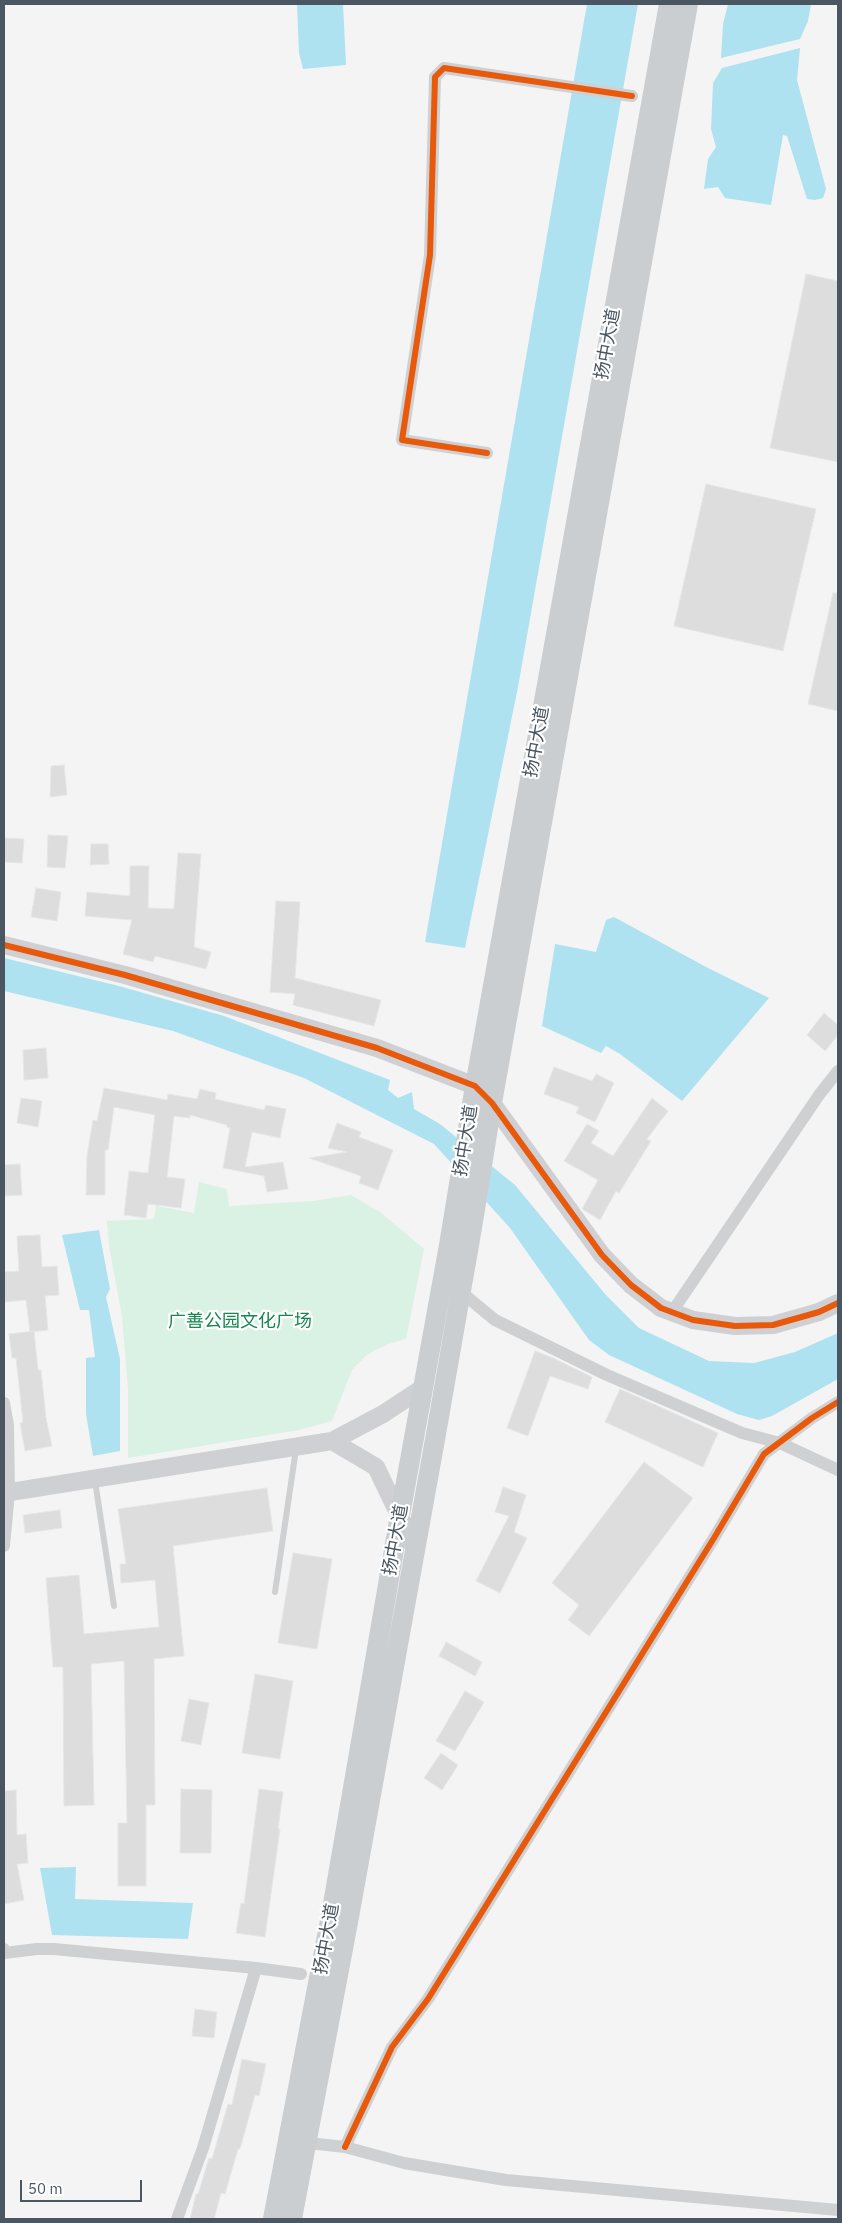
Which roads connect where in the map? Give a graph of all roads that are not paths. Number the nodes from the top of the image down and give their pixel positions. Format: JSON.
{"nodes":[{"id":1,"x":669,"y":4,"type":"edge"},
{"id":2,"x":688,"y":4,"type":"edge"},
{"id":3,"x":632,"y":96,"type":"dead end"},
{"id":4,"x":487,"y":453,"type":"dead end"},
{"id":5,"x":4,"y":945,"type":"edge"},
{"id":6,"x":838,"y":1071,"type":"edge"},
{"id":7,"x":475,"y":1086,"type":"junction"},
{"id":8,"x":492,"y":1103,"type":"junction"},
{"id":9,"x":452,"y":1289,"type":"junction"},
{"id":10,"x":838,"y":1303,"type":"edge"},
{"id":11,"x":672,"y":1312,"type":"junction"},
{"id":12,"x":424,"y":1387,"type":"junction"},
{"id":13,"x":838,"y":1402,"type":"edge"},
{"id":14,"x":4,"y":1403,"type":"edge"},
{"id":15,"x":332,"y":1441,"type":"junction"},
{"id":16,"x":780,"y":1443,"type":"junction"},
{"id":17,"x":296,"y":1447,"type":"junction"},
{"id":18,"x":838,"y":1470,"type":"edge"},
{"id":19,"x":95,"y":1479,"type":"junction"},
{"id":20,"x":6,"y":1493,"type":"edge"},
{"id":21,"x":400,"y":1515,"type":"junction"},
{"id":22,"x":4,"y":1546,"type":"edge"},
{"id":23,"x":414,"y":1546,"type":"junction"},
{"id":24,"x":275,"y":1592,"type":"dead end"},
{"id":25,"x":114,"y":1606,"type":"dead end"},
{"id":26,"x":4,"y":1949,"type":"edge"},
{"id":27,"x":256,"y":1968,"type":"junction"},
{"id":28,"x":301,"y":1974,"type":"dead end"},
{"id":29,"x":299,"y":2140,"type":"junction"},
{"id":30,"x":345,"y":2147,"type":"junction"},
{"id":31,"x":838,"y":2210,"type":"edge"},
{"id":32,"x":177,"y":2219,"type":"edge"},
{"id":33,"x":273,"y":2219,"type":"edge"},
{"id":34,"x":292,"y":2219,"type":"edge"}],
"edges":[{"from":1,"to":7,"type":"main road","name":"扬中大道"},
{"from":2,"to":8,"type":"main road","name":"扬中大道"},
{"from":3,"to":4,"type":"street"},
{"from":5,"to":7,"type":"street"},
{"from":6,"to":11,"type":"street"},
{"from":7,"to":8,"type":"street"},
{"from":7,"to":9,"type":"main road","name":"扬中大道"},
{"from":8,"to":9,"type":"main road","name":"扬中大道"},
{"from":8,"to":11,"type":"street"},
{"from":9,"to":12,"type":"main road","name":"扬中大道"},
{"from":9,"to":16,"type":"street"},
{"from":9,"to":23,"type":"main road","name":"扬中大道"},
{"from":10,"to":11,"type":"street"},
{"from":12,"to":15,"type":"street"},
{"from":12,"to":21,"type":"main road","name":"扬中大道"},
{"from":13,"to":16,"type":"street"},
{"from":14,"to":20,"type":"street"},
{"from":15,"to":17,"type":"street"},
{"from":15,"to":21,"type":"street"},
{"from":16,"to":18,"type":"street"},
{"from":16,"to":30,"type":"street"},
{"from":17,"to":19,"type":"street"},
{"from":17,"to":24,"type":"lane"},
{"from":19,"to":20,"type":"street"},
{"from":19,"to":25,"type":"lane"},
{"from":20,"to":22,"type":"street"},
{"from":21,"to":23,"type":"street"},
{"from":21,"to":29,"type":"main road","name":"扬中大道"},
{"from":23,"to":29,"type":"main road","name":"扬中大道"},
{"from":26,"to":27,"type":"street"},
{"from":27,"to":28,"type":"street"},
{"from":27,"to":32,"type":"street"},
{"from":29,"to":30,"type":"street"},
{"from":29,"to":33,"type":"main road","name":"扬中大道"},
{"from":29,"to":34,"type":"main road","name":"扬中大道"},
{"from":30,"to":31,"type":"street"}]}
